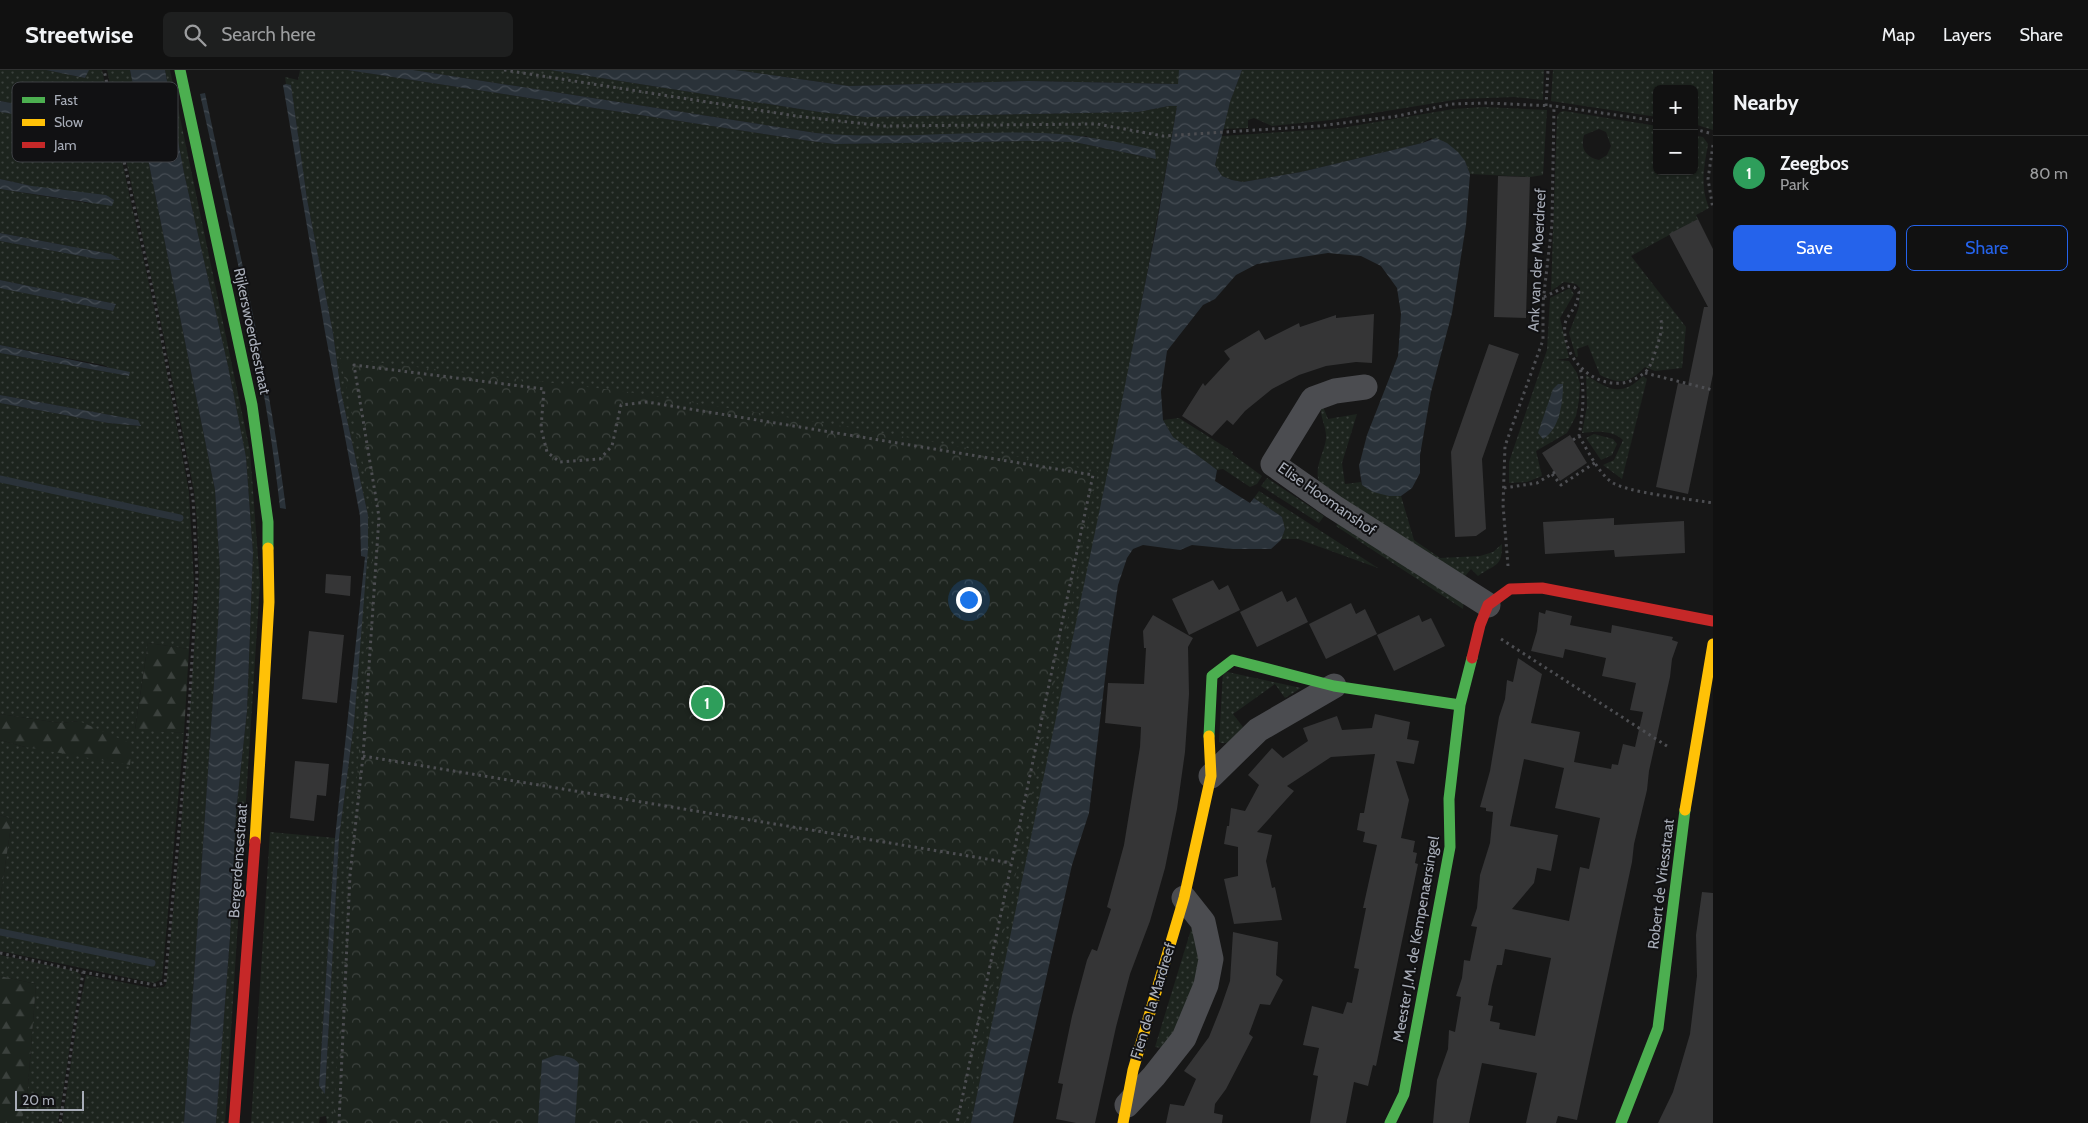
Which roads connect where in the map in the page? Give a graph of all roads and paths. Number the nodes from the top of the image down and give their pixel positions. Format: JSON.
{"nodes":[{"id":1,"x":180,"y":70,"type":"edge"},
{"id":2,"x":504,"y":70,"type":"edge"},
{"id":3,"x":1548,"y":70,"type":"edge"},
{"id":4,"x":1546,"y":106,"type":"junction"},
{"id":5,"x":1554,"y":106,"type":"junction"},
{"id":6,"x":1653,"y":120,"type":"edge"},
{"id":7,"x":1698,"y":130,"type":"edge"},
{"id":8,"x":1713,"y":134,"type":"edge"},
{"id":9,"x":1713,"y":145,"type":"edge"},
{"id":10,"x":124,"y":162,"type":"edge"},
{"id":11,"x":1713,"y":209,"type":"edge"},
{"id":12,"x":1543,"y":297,"type":"junction"},
{"id":13,"x":1660,"y":316,"type":"dead end"},
{"id":14,"x":1579,"y":366,"type":"junction"},
{"id":15,"x":1645,"y":373,"type":"junction"},
{"id":16,"x":1365,"y":387,"type":"dead end"},
{"id":17,"x":1713,"y":390,"type":"edge"},
{"id":18,"x":1579,"y":436,"type":"junction"},
{"id":19,"x":1573,"y":440,"type":"dead end"},
{"id":20,"x":1596,"y":462,"type":"junction"},
{"id":21,"x":1504,"y":488,"type":"junction"},
{"id":22,"x":1713,"y":503,"type":"edge"},
{"id":23,"x":1510,"y":589,"type":"junction"},
{"id":24,"x":269,"y":602,"type":"joint"},
{"id":25,"x":1484,"y":615,"type":"junction"},
{"id":26,"x":1713,"y":621,"type":"edge"},
{"id":27,"x":1713,"y":644,"type":"edge"},
{"id":28,"x":1334,"y":686,"type":"junction"},
{"id":29,"x":1460,"y":705,"type":"junction"},
{"id":30,"x":363,"y":756,"type":"junction"},
{"id":31,"x":1692,"y":762,"type":"junction"},
{"id":32,"x":1211,"y":776,"type":"junction"},
{"id":33,"x":1011,"y":862,"type":"junction"},
{"id":34,"x":1184,"y":898,"type":"junction"},
{"id":35,"x":0,"y":953,"type":"edge"},
{"id":36,"x":84,"y":972,"type":"junction"},
{"id":37,"x":1125,"y":1114,"type":"edge"},
{"id":38,"x":60,"y":1123,"type":"edge"},
{"id":39,"x":234,"y":1123,"type":"edge"},
{"id":40,"x":339,"y":1123,"type":"edge"},
{"id":41,"x":957,"y":1123,"type":"edge"},
{"id":42,"x":1390,"y":1123,"type":"edge"},
{"id":43,"x":1621,"y":1123,"type":"edge"}],
"edges":[{"from":1,"to":24,"type":"street","name":"Rijkerswoerdsestraat"},
{"from":2,"to":4,"type":"path"},
{"from":3,"to":4,"type":"path"},
{"from":4,"to":5,"type":"path"},
{"from":5,"to":6,"type":"path"},
{"from":5,"to":12,"type":"path","name":"Ank van der Moerdreef"},
{"from":7,"to":8,"type":"path"},
{"from":9,"to":11,"type":"path"},
{"from":10,"to":36,"type":"path"},
{"from":12,"to":14,"type":"path"},
{"from":12,"to":21,"type":"path","name":"Ank van der Moerdreef"},
{"from":13,"to":15,"type":"path"},
{"from":14,"to":15,"type":"path"},
{"from":14,"to":18,"type":"path"},
{"from":15,"to":17,"type":"path"},
{"from":16,"to":25,"type":"street","name":"Elise Hoomanshof"},
{"from":18,"to":19,"type":"path"},
{"from":18,"to":20,"type":"path"},
{"from":20,"to":21,"type":"path"},
{"from":20,"to":22,"type":"path"},
{"from":21,"to":23,"type":"path","name":"Ank van der Moerdreef"},
{"from":23,"to":25,"type":"street"},
{"from":23,"to":26,"type":"street"},
{"from":24,"to":39,"type":"street","name":"Bergerdensestraat"},
{"from":25,"to":29,"type":"street","name":"Meester J.M. de Kempenaersingel"},
{"from":25,"to":31,"type":"path"},
{"from":27,"to":31,"type":"street","name":"Robert de Vriesstraat"},
{"from":28,"to":29,"type":"street","name":"Fien de la Mardreef"},
{"from":28,"to":32,"type":"street"},
{"from":28,"to":32,"type":"street","name":"Fien de la Mardreef"},
{"from":29,"to":42,"type":"street","name":"Meester J.M. de Kempenaersingel"},
{"from":30,"to":33,"type":"path"},
{"from":30,"to":33,"type":"path"},
{"from":30,"to":40,"type":"path"},
{"from":31,"to":43,"type":"street","name":"Robert de Vriesstraat"},
{"from":32,"to":34,"type":"street","name":"Fien de la Mardreef"},
{"from":33,"to":41,"type":"path"},
{"from":34,"to":37,"type":"street","name":"Fien de la Mardreef"},
{"from":34,"to":37,"type":"street","name":"Fien de la Mardreef"},
{"from":35,"to":36,"type":"path"},
{"from":36,"to":38,"type":"path"}]}
